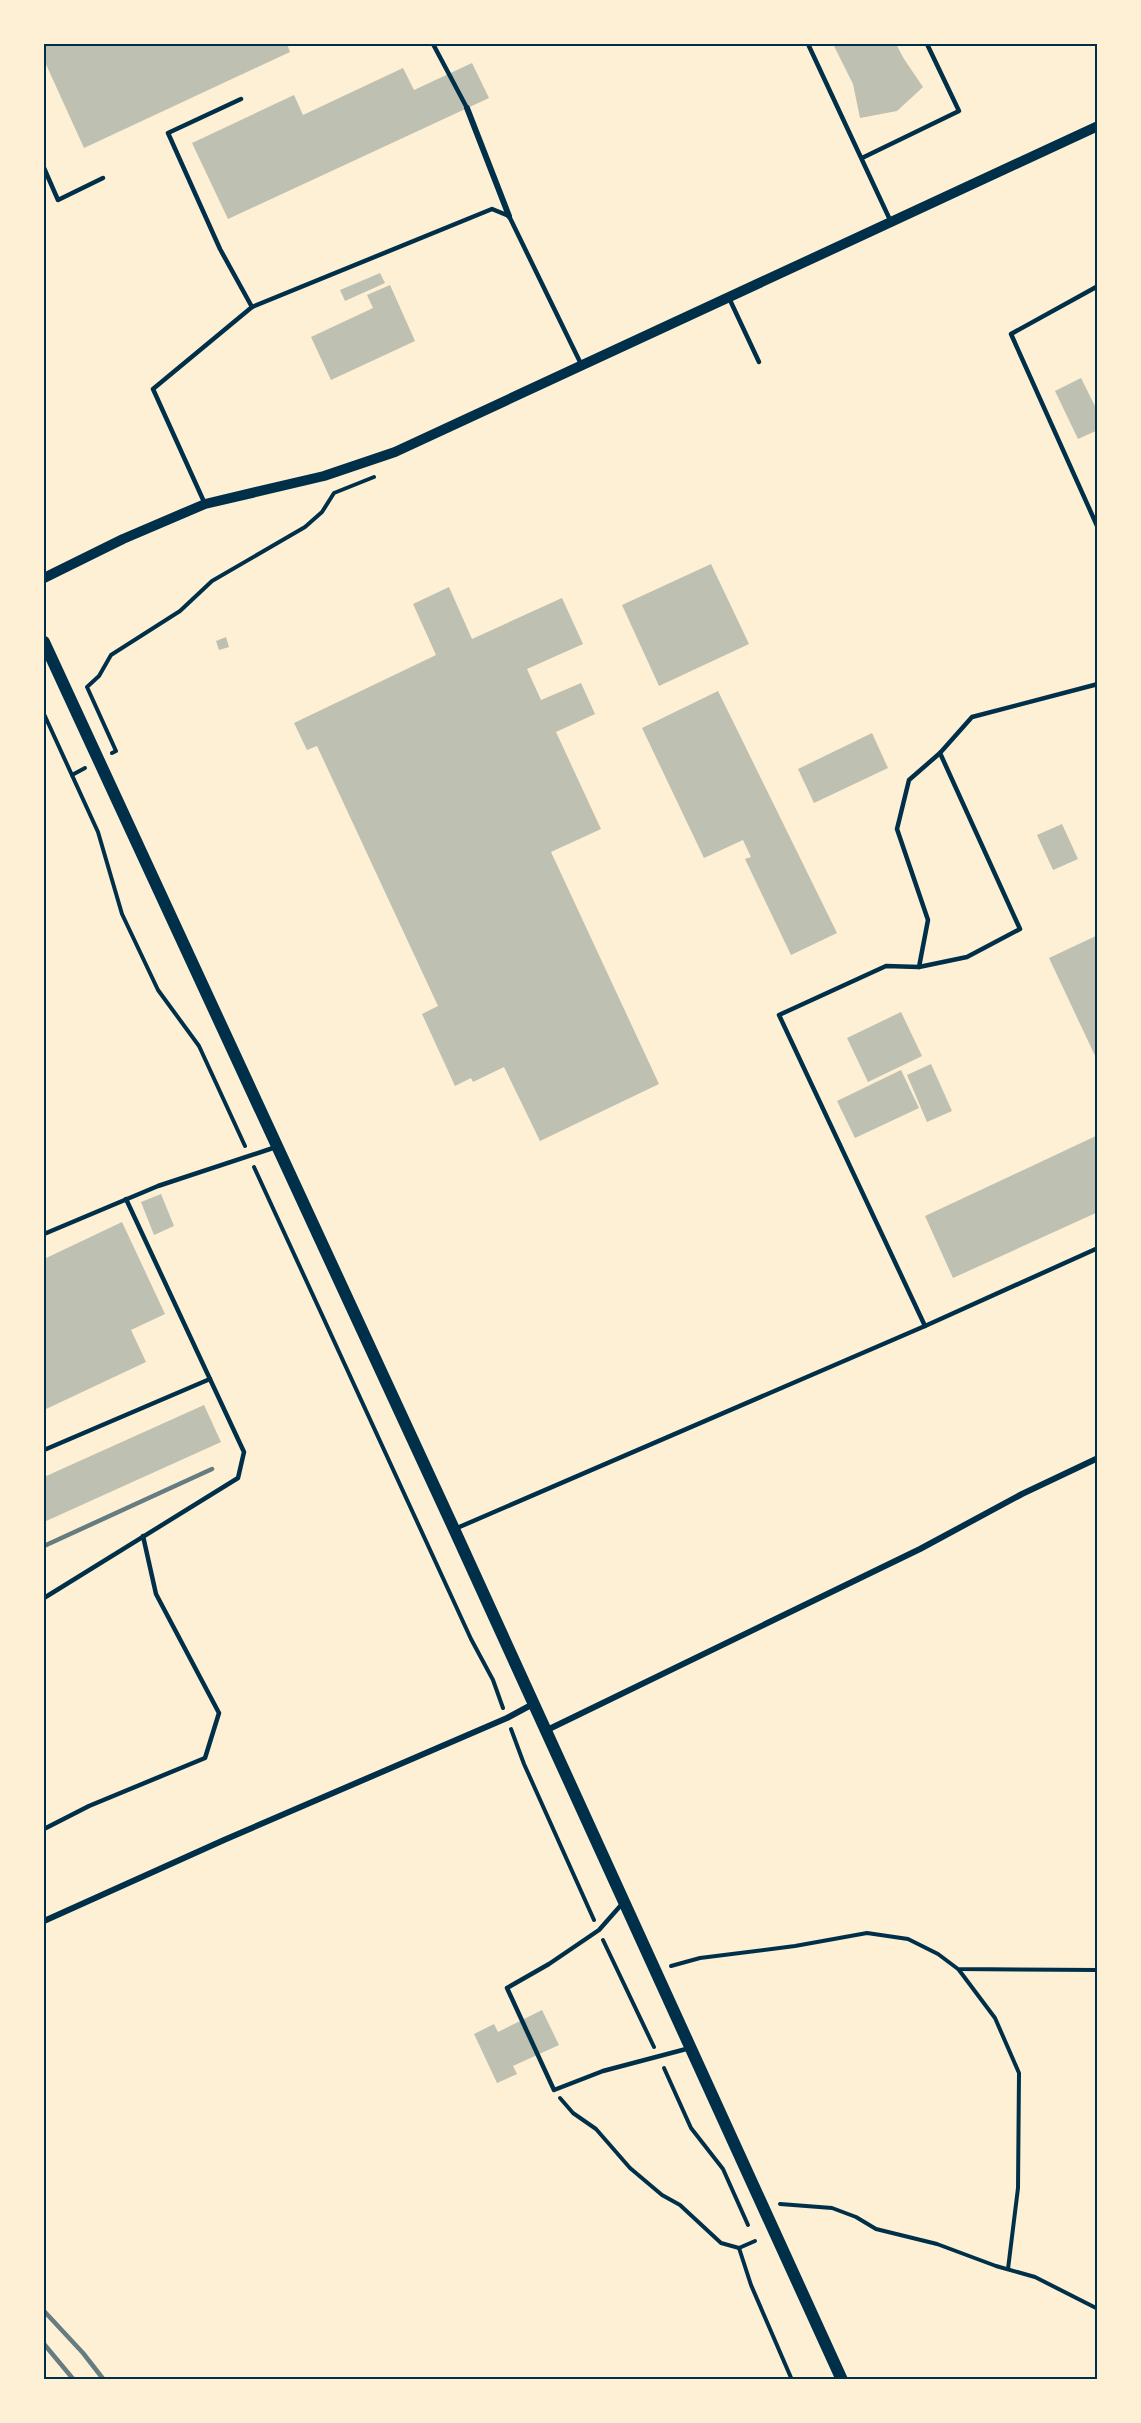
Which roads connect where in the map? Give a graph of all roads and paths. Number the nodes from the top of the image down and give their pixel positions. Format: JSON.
{"nodes":[{"id":1,"x":433,"y":44,"type":"edge"},
{"id":2,"x":808,"y":44,"type":"edge"},
{"id":3,"x":927,"y":44,"type":"edge"},
{"id":4,"x":241,"y":99,"type":"dead end"},
{"id":5,"x":466,"y":108,"type":"joint"},
{"id":6,"x":1098,"y":126,"type":"edge"},
{"id":7,"x":862,"y":158,"type":"junction"},
{"id":8,"x":44,"y":168,"type":"edge"},
{"id":9,"x":103,"y":178,"type":"dead end"},
{"id":10,"x":509,"y":216,"type":"junction"},
{"id":11,"x":891,"y":222,"type":"junction"},
{"id":12,"x":1098,"y":286,"type":"edge"},
{"id":13,"x":729,"y":298,"type":"junction"},
{"id":14,"x":252,"y":307,"type":"junction"},
{"id":15,"x":759,"y":362,"type":"dead end"},
{"id":16,"x":582,"y":366,"type":"junction"},
{"id":17,"x":382,"y":474,"type":"dead end"},
{"id":18,"x":205,"y":504,"type":"junction"},
{"id":19,"x":1098,"y":528,"type":"edge"},
{"id":20,"x":44,"y":578,"type":"edge"},
{"id":21,"x":44,"y":642,"type":"edge"},
{"id":22,"x":1098,"y":684,"type":"edge"},
{"id":23,"x":87,"y":687,"type":"dead end"},
{"id":24,"x":44,"y":714,"type":"edge"},
{"id":25,"x":940,"y":753,"type":"junction"},
{"id":26,"x":918,"y":968,"type":"junction"},
{"id":27,"x":276,"y":1147,"type":"junction"},
{"id":28,"x":249,"y":1156,"type":"junction"},
{"id":29,"x":126,"y":1199,"type":"junction"},
{"id":30,"x":44,"y":1234,"type":"edge"},
{"id":31,"x":1098,"y":1248,"type":"edge"},
{"id":32,"x":925,"y":1326,"type":"junction"},
{"id":33,"x":210,"y":1379,"type":"junction"},
{"id":34,"x":44,"y":1450,"type":"edge"},
{"id":35,"x":1098,"y":1458,"type":"edge"},
{"id":36,"x":454,"y":1529,"type":"junction"},
{"id":37,"x":143,"y":1536,"type":"junction"},
{"id":38,"x":44,"y":1598,"type":"edge"},
{"id":39,"x":533,"y":1704,"type":"junction"},
{"id":40,"x":507,"y":1718,"type":"junction"},
{"id":41,"x":545,"y":1731,"type":"junction"},
{"id":42,"x":44,"y":1829,"type":"edge"},
{"id":43,"x":624,"y":1902,"type":"junction"},
{"id":44,"x":44,"y":1921,"type":"edge"},
{"id":45,"x":598,"y":1930,"type":"junction"},
{"id":46,"x":958,"y":1969,"type":"junction"},
{"id":47,"x":1098,"y":1970,"type":"edge"},
{"id":48,"x":656,"y":1971,"type":"junction"},
{"id":49,"x":691,"y":2047,"type":"junction"},
{"id":50,"x":658,"y":2057,"type":"junction"},
{"id":51,"x":554,"y":2091,"type":"junction"},
{"id":52,"x":763,"y":2203,"type":"junction"},
{"id":53,"x":748,"y":2225,"type":"dead end"},
{"id":54,"x":755,"y":2241,"type":"dead end"},
{"id":55,"x":739,"y":2248,"type":"junction"},
{"id":56,"x":1008,"y":2270,"type":"junction"},
{"id":57,"x":1098,"y":2309,"type":"edge"},
{"id":58,"x":792,"y":2379,"type":"edge"},
{"id":59,"x":842,"y":2379,"type":"edge"}],
"edges":[{"from":1,"to":5,"type":"lane"},
{"from":2,"to":7,"type":"lane"},
{"from":3,"to":7,"type":"lane"},
{"from":4,"to":14,"type":"lane"},
{"from":5,"to":10,"type":"street"},
{"from":6,"to":11,"type":"street"},
{"from":7,"to":11,"type":"lane"},
{"from":8,"to":9,"type":"lane"},
{"from":10,"to":14,"type":"lane"},
{"from":10,"to":16,"type":"lane"},
{"from":11,"to":13,"type":"street"},
{"from":12,"to":19,"type":"lane"},
{"from":13,"to":15,"type":"lane"},
{"from":13,"to":16,"type":"street"},
{"from":14,"to":18,"type":"lane"},
{"from":16,"to":18,"type":"street"},
{"from":17,"to":23,"type":"path"},
{"from":18,"to":20,"type":"street"},
{"from":21,"to":27,"type":"main road"},
{"from":22,"to":25,"type":"lane"},
{"from":24,"to":28,"type":"path"},
{"from":25,"to":26,"type":"lane"},
{"from":25,"to":26,"type":"lane"},
{"from":26,"to":32,"type":"lane"},
{"from":27,"to":28,"type":"lane"},
{"from":27,"to":36,"type":"main road"},
{"from":28,"to":29,"type":"lane"},
{"from":28,"to":40,"type":"path"},
{"from":29,"to":30,"type":"lane"},
{"from":29,"to":33,"type":"lane"},
{"from":31,"to":32,"type":"lane"},
{"from":32,"to":36,"type":"lane"},
{"from":33,"to":34,"type":"lane"},
{"from":33,"to":37,"type":"lane"},
{"from":35,"to":41,"type":"street"},
{"from":36,"to":39,"type":"main road"},
{"from":37,"to":38,"type":"lane"},
{"from":37,"to":42,"type":"lane"},
{"from":39,"to":40,"type":"street"},
{"from":39,"to":41,"type":"main road"},
{"from":40,"to":44,"type":"street"},
{"from":40,"to":45,"type":"path"},
{"from":41,"to":43,"type":"main road"},
{"from":43,"to":45,"type":"lane"},
{"from":43,"to":48,"type":"main road"},
{"from":45,"to":50,"type":"path"},
{"from":45,"to":51,"type":"lane"},
{"from":46,"to":47,"type":"path"},
{"from":46,"to":48,"type":"path"},
{"from":46,"to":56,"type":"path"},
{"from":48,"to":49,"type":"main road"},
{"from":49,"to":50,"type":"lane"},
{"from":49,"to":52,"type":"main road"},
{"from":50,"to":51,"type":"lane"},
{"from":50,"to":53,"type":"path"},
{"from":51,"to":55,"type":"path"},
{"from":52,"to":56,"type":"path"},
{"from":52,"to":59,"type":"main road"},
{"from":54,"to":55,"type":"path"},
{"from":55,"to":58,"type":"path"},
{"from":56,"to":57,"type":"path"}]}
